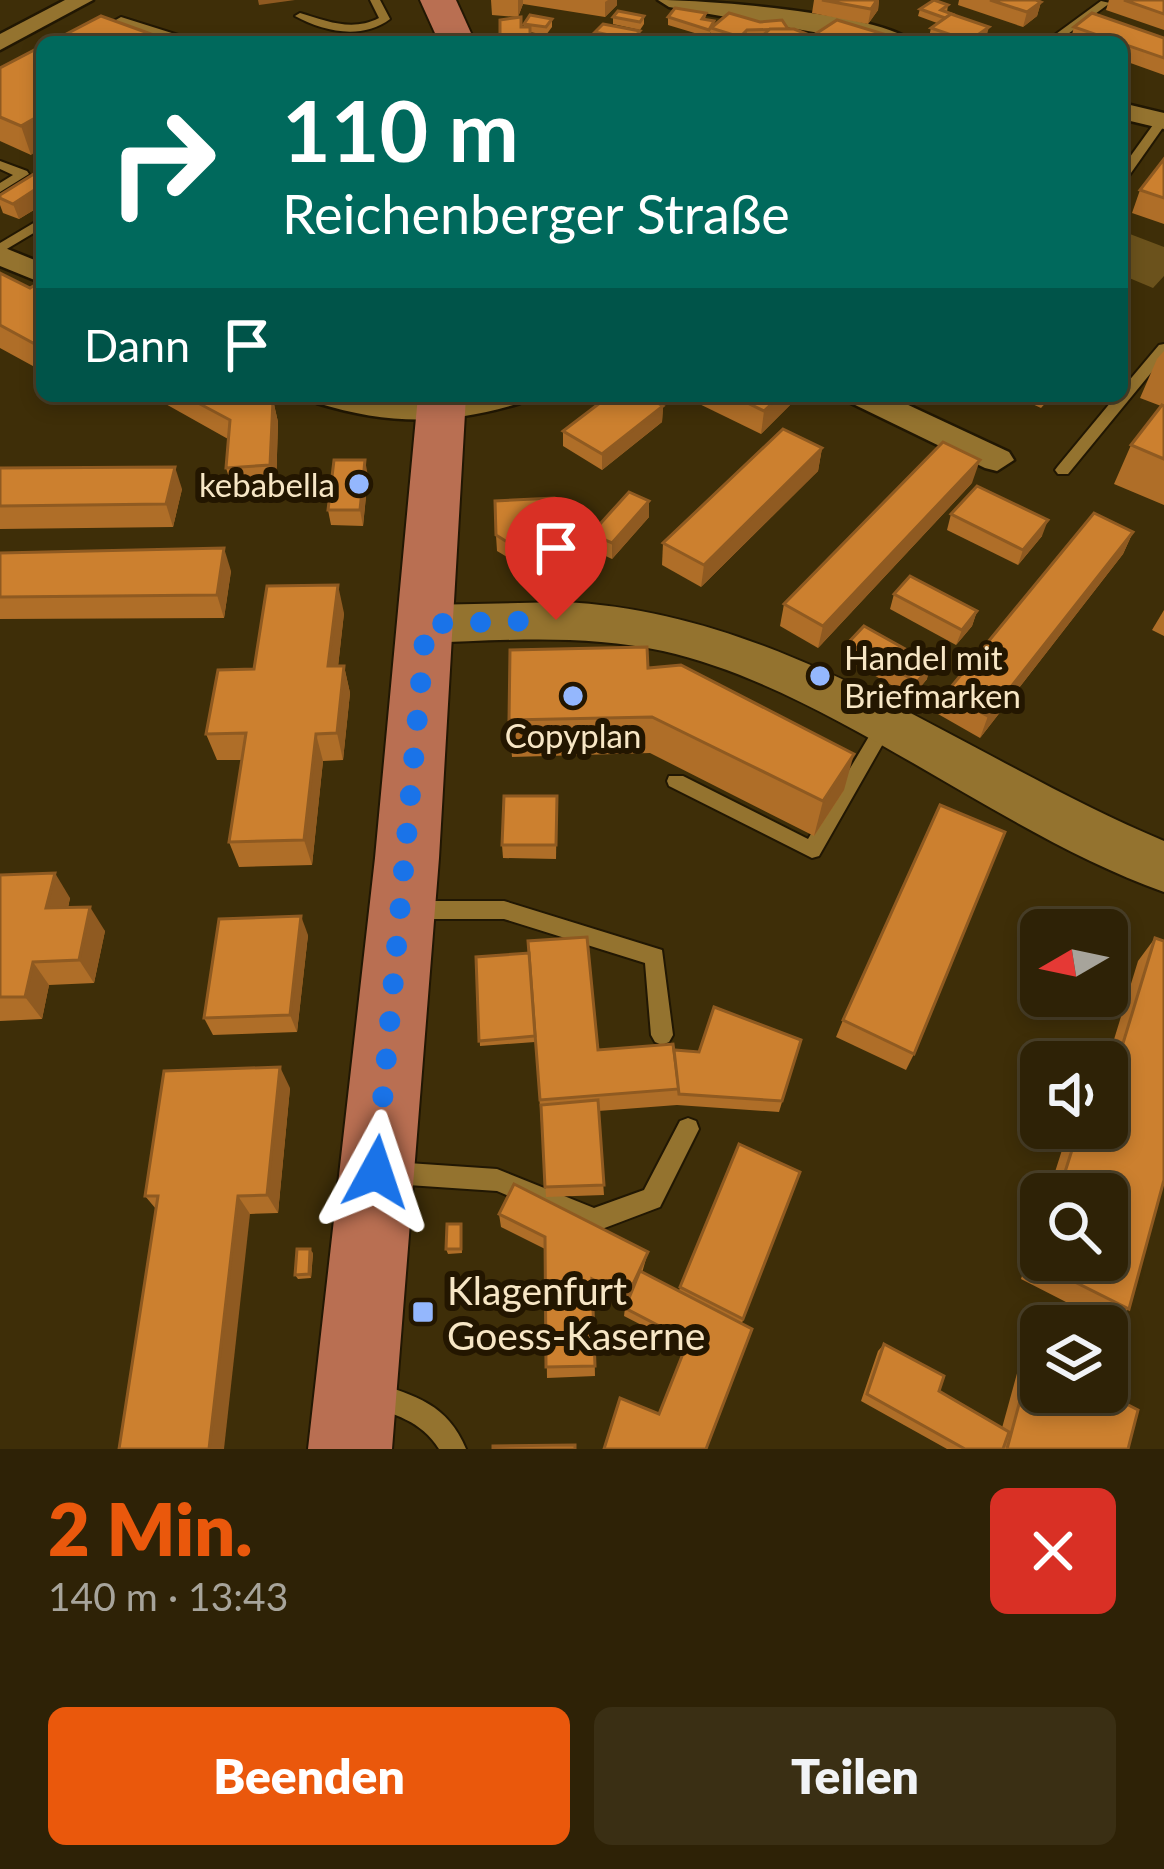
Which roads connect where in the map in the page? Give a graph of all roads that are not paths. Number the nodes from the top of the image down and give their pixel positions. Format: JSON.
{"nodes":[{"id":1,"x":82,"y":0,"type":"edge"},
{"id":2,"x":375,"y":0,"type":"edge"},
{"id":3,"x":438,"y":0,"type":"edge"},
{"id":4,"x":669,"y":0,"type":"edge"},
{"id":5,"x":1105,"y":2,"type":"edge"},
{"id":6,"x":300,"y":16,"type":"dead end"},
{"id":7,"x":93,"y":36,"type":"edge"},
{"id":8,"x":171,"y":36,"type":"edge"},
{"id":9,"x":454,"y":36,"type":"edge"},
{"id":10,"x":876,"y":36,"type":"edge"},
{"id":11,"x":1058,"y":36,"type":"edge"},
{"id":12,"x":0,"y":43,"type":"edge"},
{"id":13,"x":1128,"y":111,"type":"edge"},
{"id":14,"x":1163,"y":120,"type":"edge"},
{"id":15,"x":0,"y":165,"type":"edge"},
{"id":16,"x":1128,"y":169,"type":"edge"},
{"id":17,"x":0,"y":188,"type":"edge"},
{"id":18,"x":36,"y":226,"type":"edge"},
{"id":19,"x":0,"y":252,"type":"edge"},
{"id":20,"x":36,"y":271,"type":"edge"},
{"id":21,"x":1164,"y":348,"type":"edge"},
{"id":22,"x":1128,"y":391,"type":"edge"},
{"id":23,"x":349,"y":402,"type":"edge"},
{"id":24,"x":875,"y":402,"type":"edge"},
{"id":25,"x":1119,"y":402,"type":"edge"},
{"id":26,"x":442,"y":405,"type":"edge"},
{"id":27,"x":997,"y":460,"type":"dead end"},
{"id":28,"x":1063,"y":470,"type":"dead end"},
{"id":29,"x":426,"y":624,"type":"junction"},
{"id":30,"x":883,"y":728,"type":"junction"},
{"id":31,"x":676,"y":782,"type":"dead end"},
{"id":32,"x":1164,"y":867,"type":"edge"},
{"id":33,"x":402,"y":910,"type":"junction"},
{"id":34,"x":662,"y":1036,"type":"dead end"},
{"id":35,"x":688,"y":1129,"type":"dead end"},
{"id":36,"x":376,"y":1172,"type":"junction"},
{"id":37,"x":352,"y":1419,"type":"edge"},
{"id":38,"x":453,"y":1449,"type":"edge"}],
"edges":[{"from":1,"to":12,"type":"street"},
{"from":2,"to":6,"type":"lane"},
{"from":3,"to":9,"type":"main road"},
{"from":4,"to":10,"type":"street"},
{"from":5,"to":11,"type":"lane"},
{"from":7,"to":8,"type":"lane"},
{"from":13,"to":14,"type":"street"},
{"from":14,"to":16,"type":"lane"},
{"from":15,"to":17,"type":"lane"},
{"from":18,"to":19,"type":"lane"},
{"from":19,"to":20,"type":"street"},
{"from":21,"to":22,"type":"lane"},
{"from":23,"to":26,"type":"street"},
{"from":24,"to":27,"type":"street"},
{"from":25,"to":28,"type":"lane"},
{"from":26,"to":29,"type":"main road"},
{"from":29,"to":30,"type":"main road"},
{"from":29,"to":33,"type":"main road"},
{"from":30,"to":31,"type":"lane"},
{"from":30,"to":32,"type":"main road"},
{"from":33,"to":34,"type":"lane"},
{"from":33,"to":36,"type":"main road"},
{"from":35,"to":36,"type":"lane"},
{"from":36,"to":37,"type":"main road"},
{"from":37,"to":38,"type":"lane"}]}
